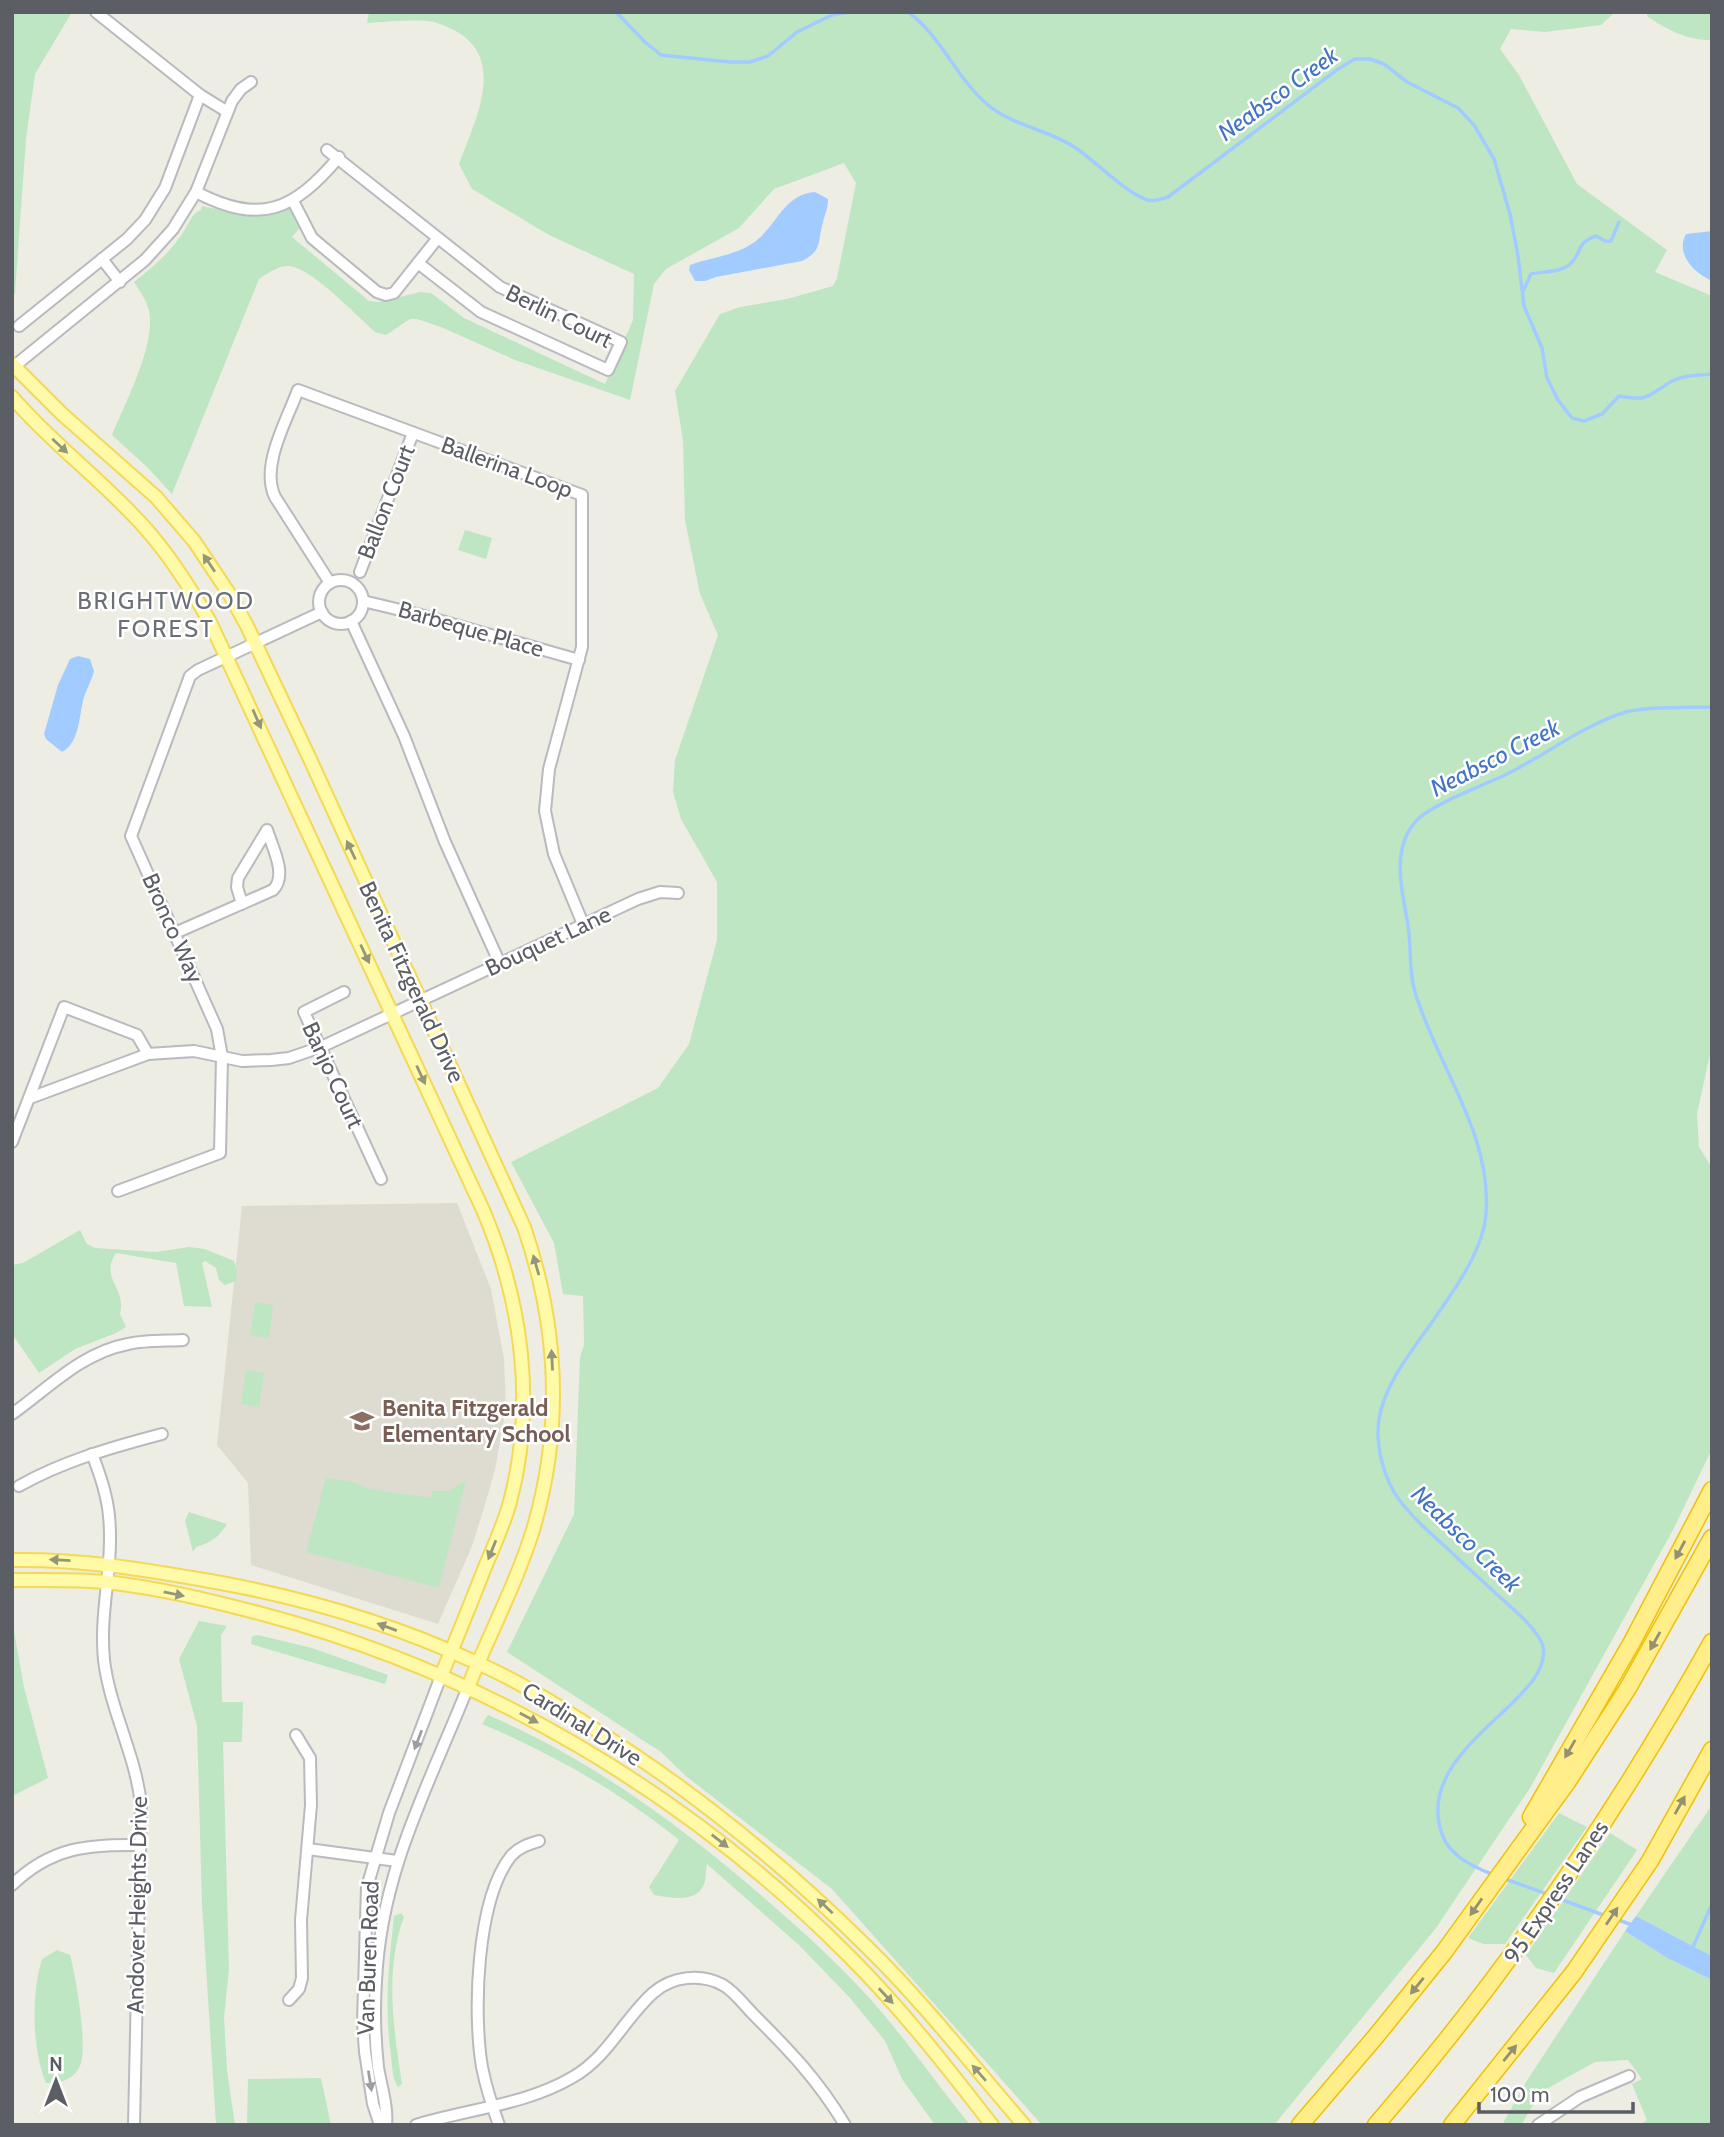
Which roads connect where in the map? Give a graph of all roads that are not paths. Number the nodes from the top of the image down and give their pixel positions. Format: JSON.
{"nodes":[{"id":1,"x":96,"y":12,"type":"edge"},
{"id":2,"x":251,"y":82,"type":"dead end"},
{"id":3,"x":201,"y":95,"type":"junction"},
{"id":4,"x":226,"y":110,"type":"junction"},
{"id":5,"x":327,"y":149,"type":"dead end"},
{"id":6,"x":339,"y":157,"type":"junction"},
{"id":7,"x":196,"y":192,"type":"junction"},
{"id":8,"x":293,"y":201,"type":"junction"},
{"id":9,"x":437,"y":239,"type":"junction"},
{"id":10,"x":102,"y":259,"type":"junction"},
{"id":11,"x":418,"y":263,"type":"junction"},
{"id":12,"x":120,"y":282,"type":"junction"},
{"id":13,"x":19,"y":326,"type":"dead end"},
{"id":14,"x":13,"y":366,"type":"edge"},
{"id":15,"x":12,"y":397,"type":"edge"},
{"id":16,"x":413,"y":433,"type":"junction"},
{"id":17,"x":360,"y":572,"type":"dead end"},
{"id":18,"x":330,"y":583,"type":"junction"},
{"id":19,"x":363,"y":601,"type":"junction"},
{"id":20,"x":322,"y":612,"type":"junction"},
{"id":21,"x":351,"y":621,"type":"junction"},
{"id":22,"x":256,"y":644,"type":"junction"},
{"id":23,"x":229,"y":657,"type":"junction"},
{"id":24,"x":579,"y":660,"type":"junction"},
{"id":25,"x":678,"y":893,"type":"dead end"},
{"id":26,"x":242,"y":904,"type":"junction"},
{"id":27,"x":583,"y":924,"type":"junction"},
{"id":28,"x":175,"y":933,"type":"junction"},
{"id":29,"x":500,"y":964,"type":"junction"},
{"id":30,"x":344,"y":992,"type":"dead end"},
{"id":31,"x":421,"y":1000,"type":"junction"},
{"id":32,"x":392,"y":1013,"type":"junction"},
{"id":33,"x":321,"y":1047,"type":"junction"},
{"id":34,"x":148,"y":1054,"type":"junction"},
{"id":35,"x":222,"y":1057,"type":"junction"},
{"id":36,"x":30,"y":1098,"type":"junction"},
{"id":37,"x":12,"y":1142,"type":"edge"},
{"id":38,"x":381,"y":1179,"type":"dead end"},
{"id":39,"x":118,"y":1191,"type":"dead end"},
{"id":40,"x":183,"y":1340,"type":"dead end"},
{"id":41,"x":12,"y":1414,"type":"edge"},
{"id":42,"x":162,"y":1434,"type":"dead end"},
{"id":43,"x":92,"y":1454,"type":"junction"},
{"id":44,"x":19,"y":1486,"type":"dead end"},
{"id":45,"x":1712,"y":1490,"type":"edge"},
{"id":46,"x":1712,"y":1538,"type":"edge"},
{"id":47,"x":12,"y":1560,"type":"edge"},
{"id":48,"x":108,"y":1564,"type":"junction"},
{"id":49,"x":12,"y":1580,"type":"edge"},
{"id":50,"x":107,"y":1583,"type":"junction"},
{"id":51,"x":1712,"y":1642,"type":"edge"},
{"id":52,"x":451,"y":1651,"type":"junction"},
{"id":53,"x":478,"y":1663,"type":"junction"},
{"id":54,"x":441,"y":1676,"type":"junction"},
{"id":55,"x":468,"y":1687,"type":"junction"},
{"id":56,"x":296,"y":1735,"type":"dead end"},
{"id":57,"x":1712,"y":1750,"type":"edge"},
{"id":58,"x":1541,"y":1811,"type":"junction"},
{"id":59,"x":539,"y":1841,"type":"dead end"},
{"id":60,"x":140,"y":1845,"type":"junction"},
{"id":61,"x":308,"y":1849,"type":"junction"},
{"id":62,"x":374,"y":1858,"type":"junction"},
{"id":63,"x":397,"y":1861,"type":"junction"},
{"id":64,"x":12,"y":1885,"type":"edge"},
{"id":65,"x":289,"y":2000,"type":"dead end"},
{"id":66,"x":1629,"y":2076,"type":"dead end"},
{"id":67,"x":492,"y":2106,"type":"junction"},
{"id":68,"x":134,"y":2125,"type":"edge"},
{"id":69,"x":380,"y":2125,"type":"edge"},
{"id":70,"x":386,"y":2125,"type":"edge"},
{"id":71,"x":415,"y":2125,"type":"edge"},
{"id":72,"x":499,"y":2125,"type":"edge"},
{"id":73,"x":845,"y":2125,"type":"edge"},
{"id":74,"x":992,"y":2125,"type":"edge"},
{"id":75,"x":1024,"y":2125,"type":"edge"},
{"id":76,"x":1300,"y":2125,"type":"edge"},
{"id":77,"x":1376,"y":2125,"type":"edge"},
{"id":78,"x":1452,"y":2125,"type":"edge"},
{"id":79,"x":1538,"y":2125,"type":"edge"}],
"edges":[{"from":1,"to":3,"type":"street"},
{"from":2,"to":4,"type":"street"},
{"from":3,"to":4,"type":"street"},
{"from":3,"to":10,"type":"street"},
{"from":4,"to":7,"type":"street"},
{"from":5,"to":6,"type":"street","name":"Berlin Court"},
{"from":6,"to":8,"type":"street"},
{"from":6,"to":9,"type":"street","name":"Berlin Court"},
{"from":7,"to":8,"type":"street"},
{"from":7,"to":12,"type":"street"},
{"from":8,"to":11,"type":"street"},
{"from":9,"to":11,"type":"street"},
{"from":9,"to":11,"type":"street","name":"Berlin Court"},
{"from":10,"to":12,"type":"street"},
{"from":10,"to":13,"type":"street"},
{"from":12,"to":14,"type":"street"},
{"from":22,"to":14,"type":"main road","name":"Benita Fitzgerald Drive","one_way":true},
{"from":15,"to":23,"type":"main road","name":"Benita Fitzgerald Drive","one_way":true},
{"from":16,"to":17,"type":"street","name":"Ballon Court"},
{"from":16,"to":18,"type":"street","name":"Ballerina Loop"},
{"from":16,"to":24,"type":"street","name":"Ballerina Loop"},
{"from":18,"to":19,"type":"street"},
{"from":18,"to":20,"type":"street"},
{"from":19,"to":21,"type":"street"},
{"from":19,"to":24,"type":"street","name":"Barbeque Place"},
{"from":20,"to":21,"type":"street"},
{"from":20,"to":22,"type":"street"},
{"from":21,"to":29,"type":"street"},
{"from":22,"to":23,"type":"street","name":"Bronco Way"},
{"from":31,"to":22,"type":"main road","name":"Benita Fitzgerald Drive","one_way":true},
{"from":23,"to":28,"type":"street","name":"Bronco Way"},
{"from":23,"to":32,"type":"main road","name":"Benita Fitzgerald Drive","one_way":true},
{"from":24,"to":27,"type":"street","name":"Ballerina Loop"},
{"from":25,"to":27,"type":"street","name":"Bouquet Lane"},
{"from":26,"to":26,"type":"street"},
{"from":26,"to":28,"type":"street"},
{"from":27,"to":29,"type":"street","name":"Bouquet Lane"},
{"from":28,"to":35,"type":"street","name":"Bronco Way"},
{"from":29,"to":31,"type":"street","name":"Bouquet Lane"},
{"from":30,"to":33,"type":"street","name":"Banjo Court"},
{"from":31,"to":32,"type":"street","name":"Bouquet Lane"},
{"from":53,"to":31,"type":"main road","name":"Benita Fitzgerald Drive","one_way":true},
{"from":32,"to":33,"type":"street","name":"Bouquet Lane"},
{"from":32,"to":52,"type":"main road","name":"Benita Fitzgerald Drive","one_way":true},
{"from":33,"to":35,"type":"street","name":"Bouquet Lane"},
{"from":33,"to":38,"type":"street","name":"Banjo Court"},
{"from":34,"to":35,"type":"street","name":"Bouquet Lane"},
{"from":34,"to":36,"type":"street","name":"Bouquet Lane"},
{"from":34,"to":36,"type":"street"},
{"from":35,"to":39,"type":"street","name":"Bronco Way"},
{"from":36,"to":37,"type":"street"},
{"from":40,"to":41,"type":"street"},
{"from":42,"to":43,"type":"street"},
{"from":43,"to":44,"type":"street"},
{"from":43,"to":48,"type":"street","name":"Andover Heights Drive"},
{"from":45,"to":58,"type":"highway","one_way":true},
{"from":46,"to":58,"type":"highway","one_way":true},
{"from":48,"to":47,"type":"main road","name":"Cardinal Drive","one_way":true},
{"from":48,"to":50,"type":"street","name":"Andover Heights Drive"},
{"from":52,"to":48,"type":"main road","name":"Cardinal Drive","one_way":true},
{"from":49,"to":50,"type":"main road","name":"Cardinal Drive"},
{"from":50,"to":54,"type":"main road","name":"Cardinal Drive","one_way":true},
{"from":50,"to":60,"type":"street","name":"Andover Heights Drive"},
{"from":51,"to":77,"type":"highway","name":"95 Express Lanes"},
{"from":52,"to":53,"type":"main road","name":"Cardinal Drive"},
{"from":52,"to":54,"type":"main road","name":"Benita Fitzgerald Drive"},
{"from":53,"to":55,"type":"main road","name":"Benita Fitzgerald Drive"},
{"from":75,"to":53,"type":"main road","name":"Cardinal Drive","one_way":true},
{"from":54,"to":55,"type":"main road","name":"Cardinal Drive"},
{"from":54,"to":62,"type":"street","name":"Van Buren Road","one_way":true},
{"from":55,"to":63,"type":"street","name":"Van Buren Road"},
{"from":55,"to":74,"type":"main road","name":"Cardinal Drive","one_way":true},
{"from":56,"to":61,"type":"street"},
{"from":78,"to":57,"type":"highway","one_way":true},
{"from":58,"to":76,"type":"highway","one_way":true},
{"from":59,"to":67,"type":"street"},
{"from":60,"to":64,"type":"street"},
{"from":60,"to":68,"type":"street","name":"Andover Heights Drive"},
{"from":61,"to":62,"type":"street"},
{"from":61,"to":65,"type":"street"},
{"from":62,"to":63,"type":"street"},
{"from":62,"to":69,"type":"street","name":"Van Buren Road","one_way":true},
{"from":63,"to":70,"type":"street","name":"Van Buren Road"},
{"from":66,"to":79,"type":"street"},
{"from":67,"to":71,"type":"street"},
{"from":67,"to":72,"type":"street"},
{"from":67,"to":73,"type":"street"}]}
